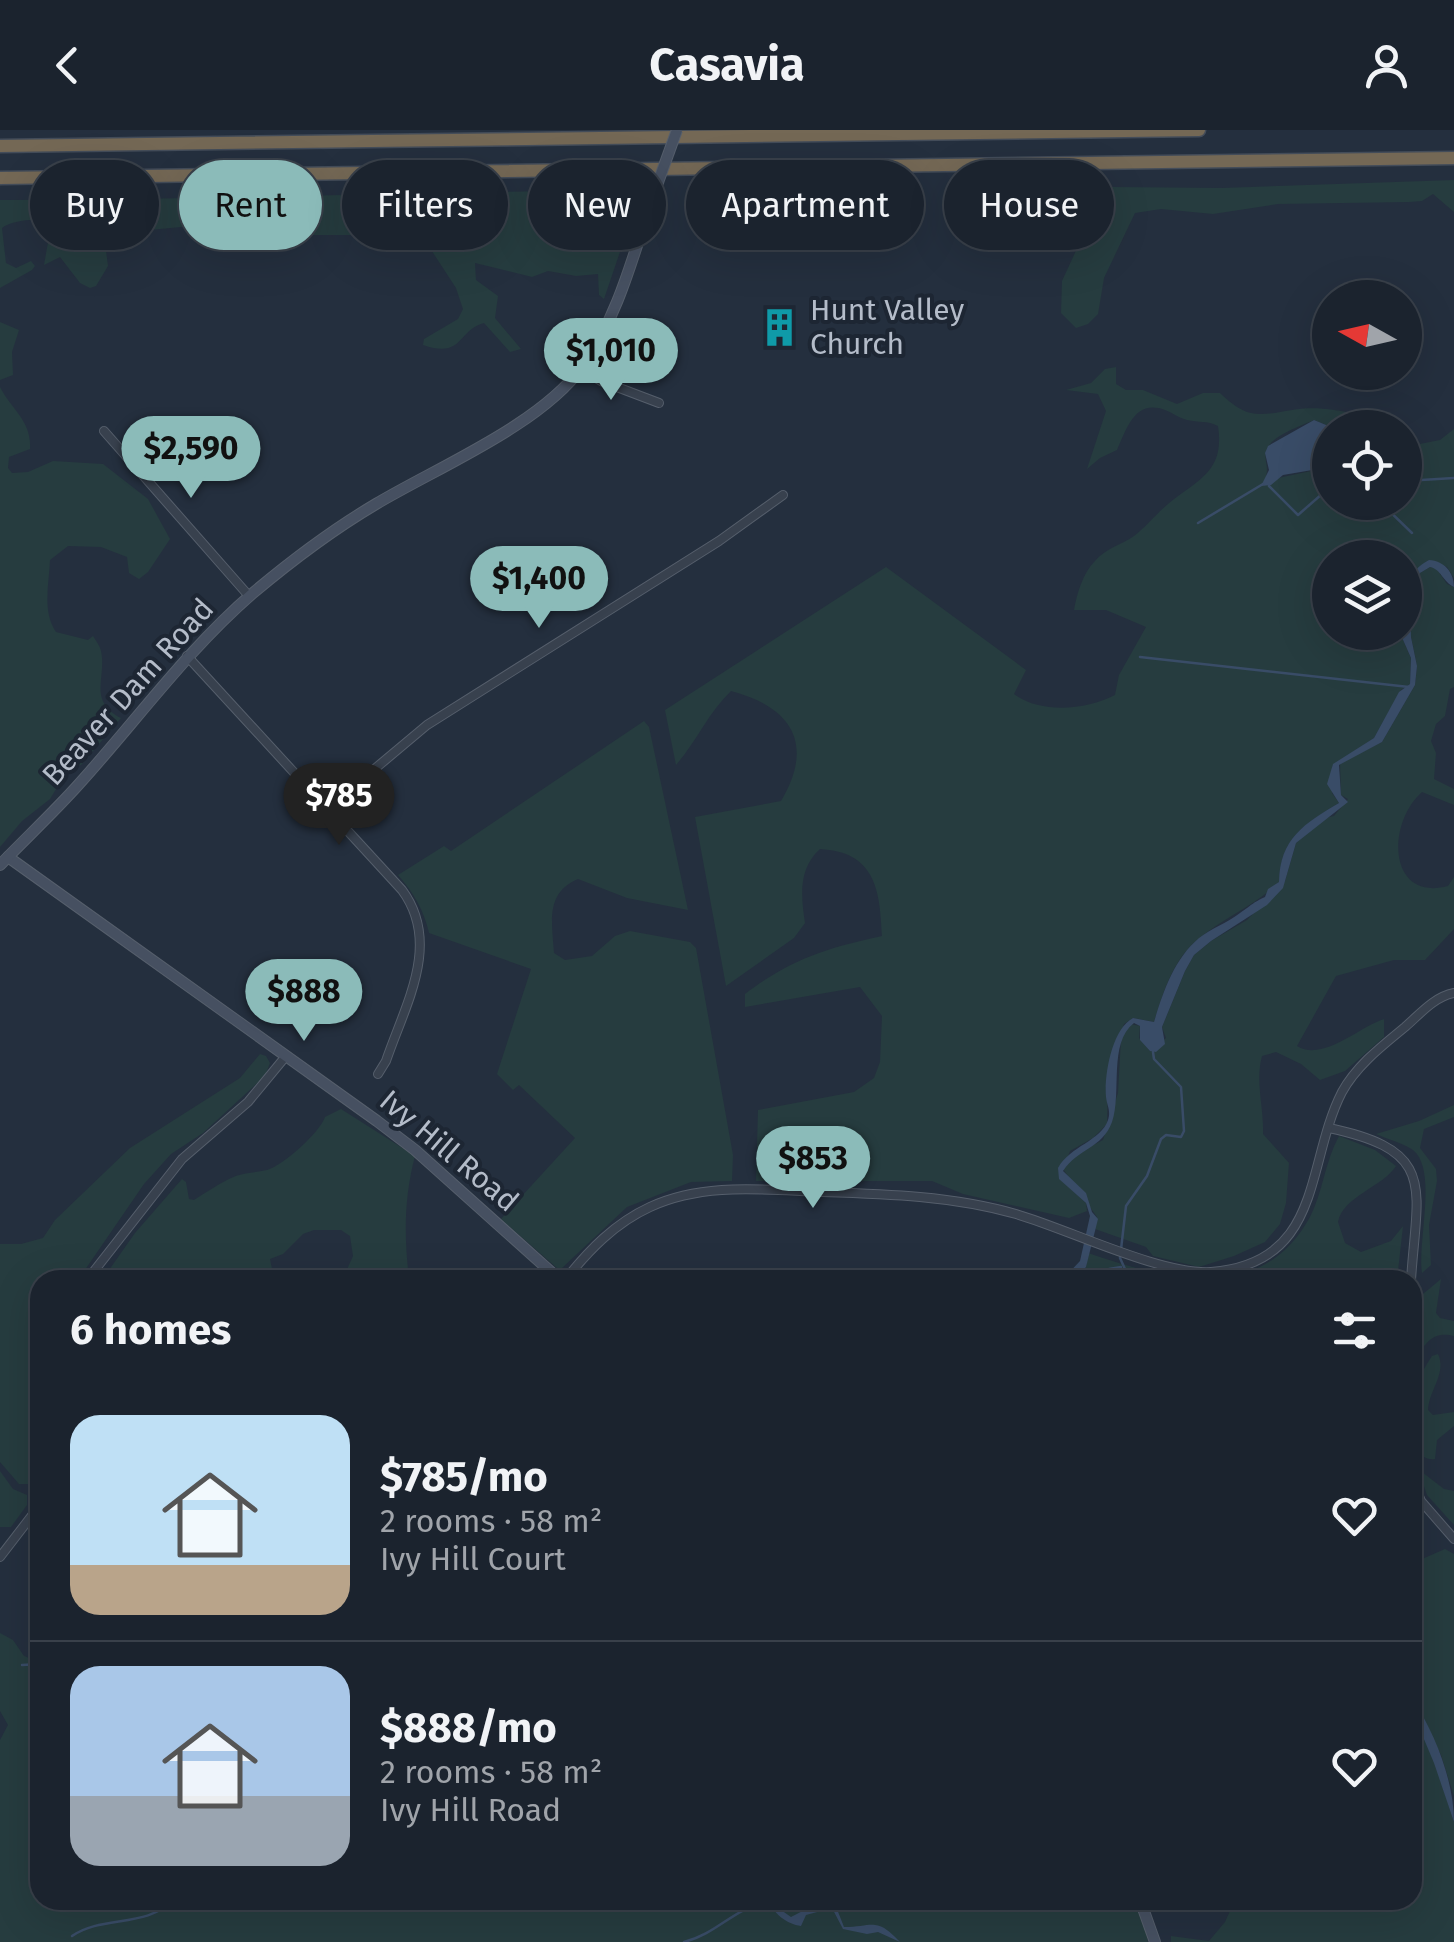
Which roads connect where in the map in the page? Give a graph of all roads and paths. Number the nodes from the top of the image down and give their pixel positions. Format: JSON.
{"nodes":[{"id":1,"x":676,"y":130,"type":"edge"},
{"id":2,"x":1199,"y":130,"type":"edge"},
{"id":3,"x":0,"y":146,"type":"edge"},
{"id":4,"x":1454,"y":158,"type":"edge"},
{"id":5,"x":0,"y":178,"type":"edge"},
{"id":6,"x":581,"y":369,"type":"junction"},
{"id":7,"x":659,"y":403,"type":"dead end"},
{"id":8,"x":104,"y":431,"type":"dead end"},
{"id":9,"x":783,"y":495,"type":"dead end"},
{"id":10,"x":250,"y":596,"type":"junction"},
{"id":11,"x":187,"y":656,"type":"junction"},
{"id":12,"x":328,"y":808,"type":"junction"},
{"id":13,"x":4,"y":861,"type":"edge"},
{"id":14,"x":1454,"y":993,"type":"edge"},
{"id":15,"x":286,"y":1056,"type":"junction"},
{"id":16,"x":378,"y":1074,"type":"dead end"},
{"id":17,"x":1329,"y":1128,"type":"junction"},
{"id":18,"x":95,"y":1270,"type":"edge"},
{"id":19,"x":552,"y":1270,"type":"edge"},
{"id":20,"x":572,"y":1270,"type":"edge"},
{"id":21,"x":1189,"y":1270,"type":"edge"},
{"id":22,"x":1219,"y":1270,"type":"edge"},
{"id":23,"x":1412,"y":1270,"type":"edge"},
{"id":24,"x":1422,"y":1502,"type":"edge"},
{"id":25,"x":30,"y":1518,"type":"edge"},
{"id":26,"x":1454,"y":1539,"type":"edge"},
{"id":27,"x":0,"y":1556,"type":"edge"},
{"id":28,"x":1143,"y":1910,"type":"edge"},
{"id":29,"x":1154,"y":1942,"type":"edge"}],
"edges":[{"from":1,"to":6,"type":"street","name":"Beaver Dam Road","bridge":true},
{"from":2,"to":3,"type":"highway"},
{"from":4,"to":5,"type":"highway"},
{"from":6,"to":7,"type":"street"},
{"from":6,"to":10,"type":"street","name":"Beaver Dam Road"},
{"from":8,"to":10,"type":"street"},
{"from":9,"to":12,"type":"street"},
{"from":10,"to":11,"type":"street","name":"Beaver Dam Road"},
{"from":11,"to":12,"type":"street"},
{"from":11,"to":13,"type":"street","name":"Beaver Dam Road"},
{"from":12,"to":16,"type":"street"},
{"from":13,"to":15,"type":"street","name":"Ivy Hill Road"},
{"from":14,"to":17,"type":"street"},
{"from":15,"to":18,"type":"street"},
{"from":15,"to":19,"type":"street","name":"Ivy Hill Road"},
{"from":17,"to":22,"type":"street"},
{"from":17,"to":23,"type":"street"},
{"from":20,"to":21,"type":"street"},
{"from":24,"to":26,"type":"street"},
{"from":25,"to":27,"type":"street"},
{"from":28,"to":29,"type":"street"}]}
